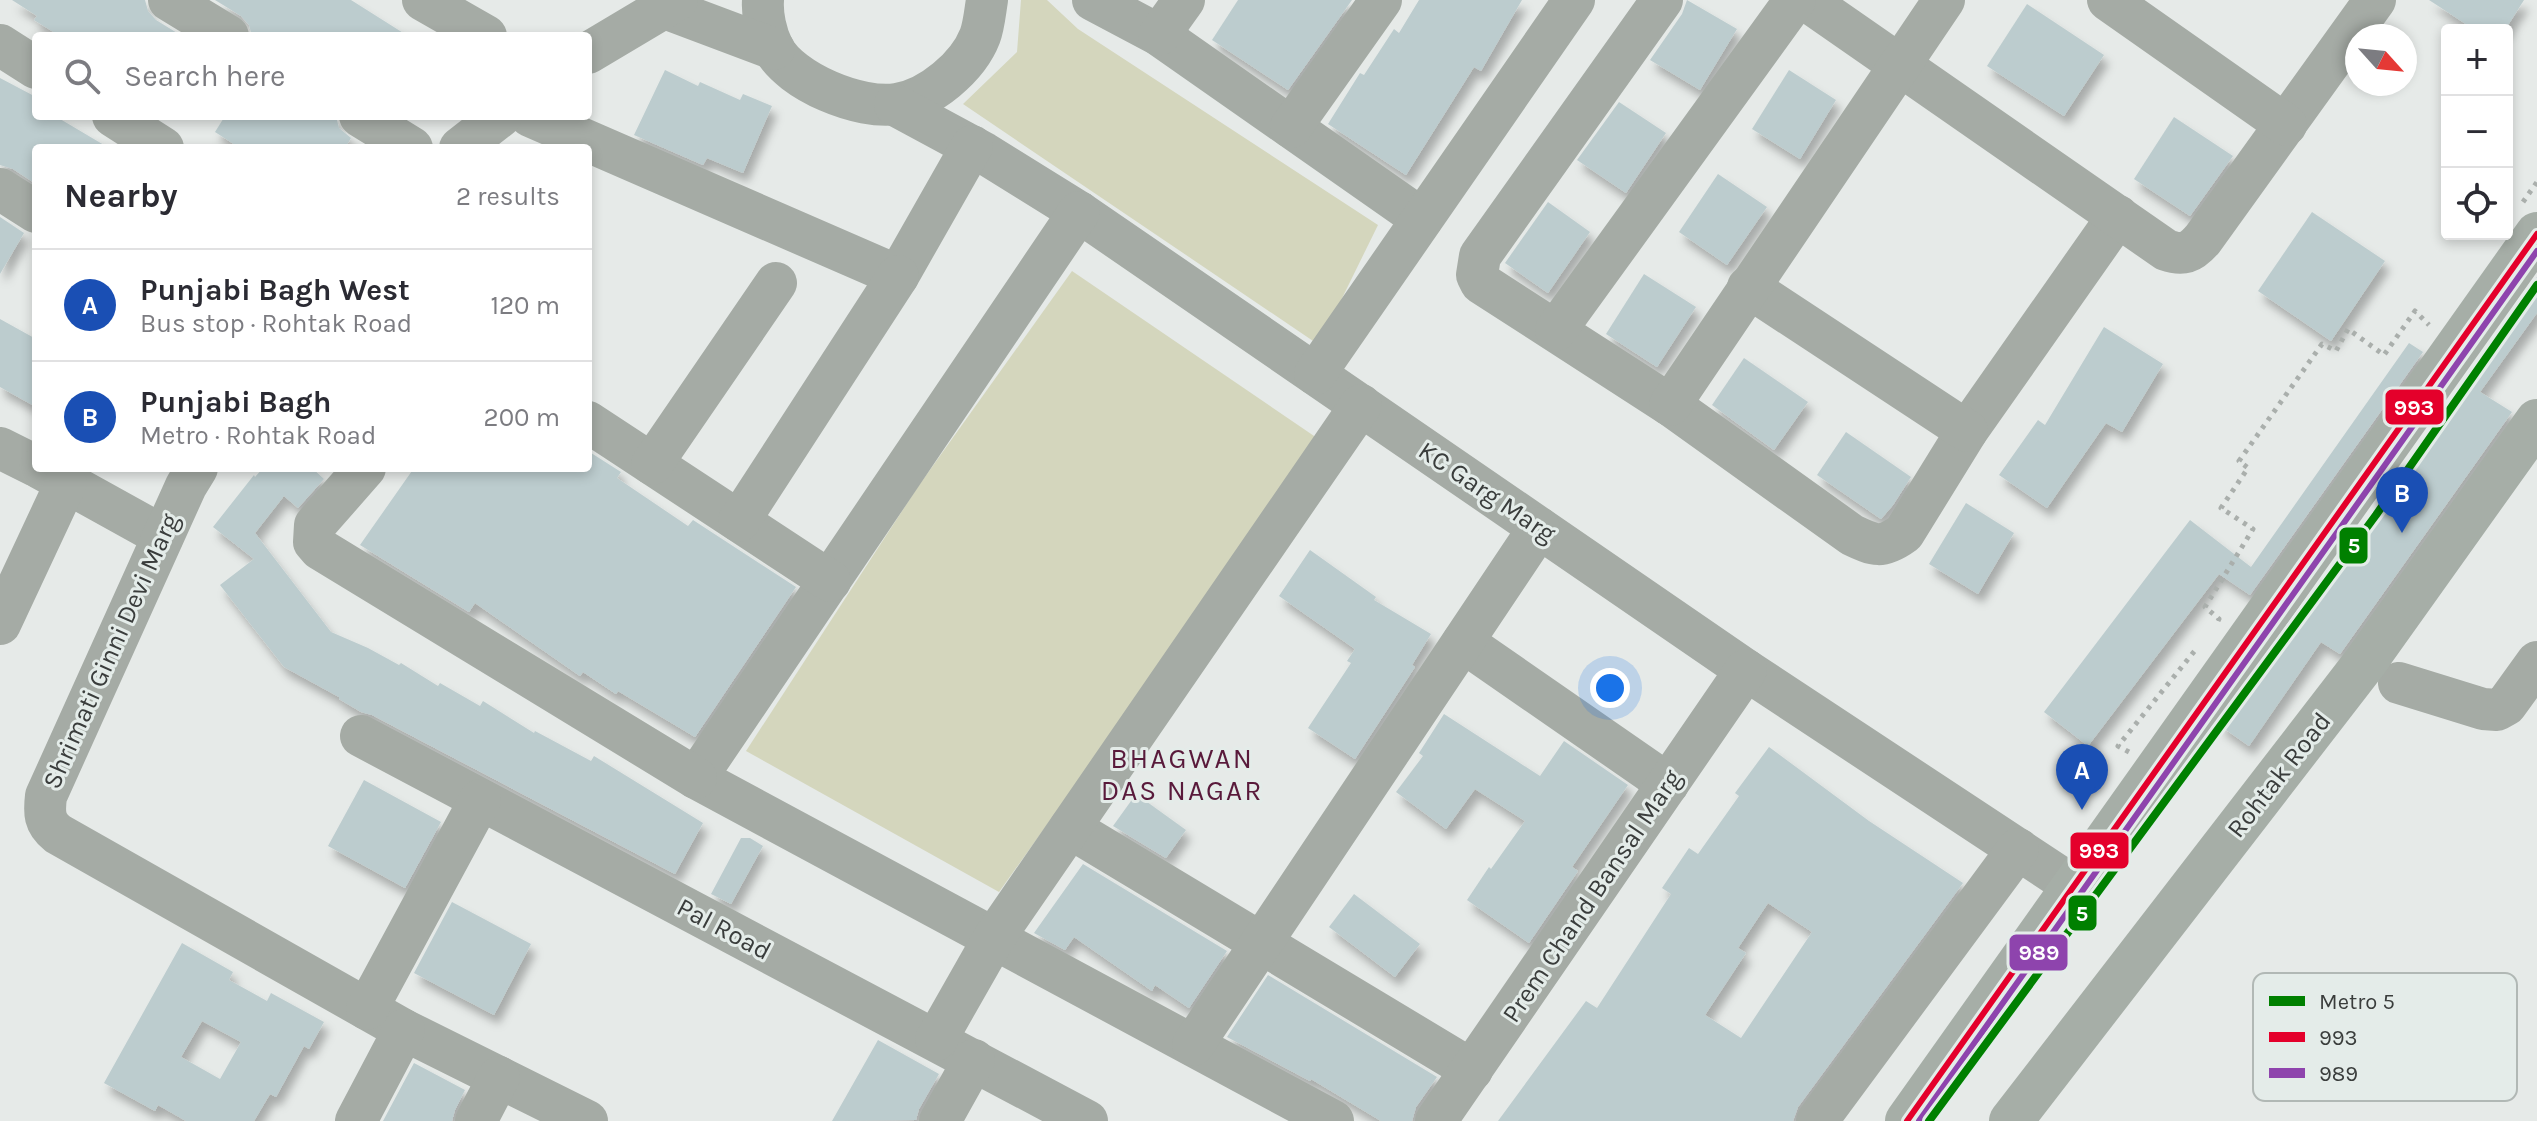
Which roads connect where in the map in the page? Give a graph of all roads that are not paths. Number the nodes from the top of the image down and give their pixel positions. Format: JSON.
{"nodes":[{"id":1,"x":169,"y":0,"type":"edge"},
{"id":2,"x":423,"y":0,"type":"edge"},
{"id":3,"x":763,"y":0,"type":"edge"},
{"id":4,"x":987,"y":0,"type":"edge"},
{"id":5,"x":1093,"y":0,"type":"edge"},
{"id":6,"x":1184,"y":0,"type":"edge"},
{"id":7,"x":1381,"y":0,"type":"edge"},
{"id":8,"x":1574,"y":0,"type":"edge"},
{"id":9,"x":1662,"y":0,"type":"edge"},
{"id":10,"x":1795,"y":0,"type":"edge"},
{"id":11,"x":1806,"y":0,"type":"edge"},
{"id":12,"x":1944,"y":0,"type":"edge"},
{"id":13,"x":2108,"y":0,"type":"edge"},
{"id":14,"x":2375,"y":0,"type":"edge"},
{"id":15,"x":671,"y":4,"type":"edge"},
{"id":16,"x":221,"y":32,"type":"edge"},
{"id":17,"x":479,"y":32,"type":"edge"},
{"id":18,"x":1159,"y":35,"type":"junction"},
{"id":19,"x":0,"y":45,"type":"edge"},
{"id":20,"x":774,"y":49,"type":"junction"},
{"id":21,"x":592,"y":51,"type":"edge"},
{"id":22,"x":1901,"y":63,"type":"junction"},
{"id":23,"x":32,"y":65,"type":"edge"},
{"id":24,"x":958,"y":70,"type":"junction"},
{"id":25,"x":895,"y":105,"type":"junction"},
{"id":26,"x":119,"y":120,"type":"edge"},
{"id":27,"x":366,"y":120,"type":"edge"},
{"id":28,"x":496,"y":120,"type":"edge"},
{"id":29,"x":539,"y":120,"type":"edge"},
{"id":30,"x":2286,"y":125,"type":"junction"},
{"id":31,"x":1291,"y":127,"type":"junction"},
{"id":32,"x":157,"y":144,"type":"edge"},
{"id":33,"x":406,"y":144,"type":"edge"},
{"id":34,"x":465,"y":144,"type":"edge"},
{"id":35,"x":978,"y":150,"type":"junction"},
{"id":36,"x":0,"y":189,"type":"edge"},
{"id":37,"x":32,"y":209,"type":"edge"},
{"id":38,"x":1079,"y":212,"type":"junction"},
{"id":39,"x":2118,"y":216,"type":"junction"},
{"id":40,"x":1422,"y":219,"type":"junction"},
{"id":41,"x":2537,"y":234,"type":"edge"},
{"id":42,"x":898,"y":276,"type":"junction"},
{"id":43,"x":776,"y":283,"type":"dead end"},
{"id":44,"x":1748,"y":287,"type":"junction"},
{"id":45,"x":1556,"y":330,"type":"junction"},
{"id":46,"x":1315,"y":374,"type":"junction"},
{"id":47,"x":1361,"y":405,"type":"junction"},
{"id":48,"x":1670,"y":405,"type":"junction"},
{"id":49,"x":2537,"y":421,"type":"edge"},
{"id":50,"x":592,"y":425,"type":"edge"},
{"id":51,"x":1967,"y":431,"type":"junction"},
{"id":52,"x":0,"y":448,"type":"edge"},
{"id":53,"x":32,"y":464,"type":"edge"},
{"id":54,"x":652,"y":464,"type":"junction"},
{"id":55,"x":47,"y":472,"type":"edge"},
{"id":56,"x":195,"y":472,"type":"edge"},
{"id":57,"x":361,"y":472,"type":"edge"},
{"id":58,"x":739,"y":521,"type":"junction"},
{"id":59,"x":1539,"y":528,"type":"junction"},
{"id":60,"x":163,"y":536,"type":"junction"},
{"id":61,"x":830,"y":581,"type":"junction"},
{"id":62,"x":0,"y":624,"type":"edge"},
{"id":63,"x":1463,"y":642,"type":"junction"},
{"id":64,"x":2537,"y":662,"type":"edge"},
{"id":65,"x":1746,"y":670,"type":"junction"},
{"id":66,"x":2399,"y":683,"type":"dead end"},
{"id":67,"x":361,"y":736,"type":"dead end"},
{"id":68,"x":696,"y":778,"type":"junction"},
{"id":69,"x":1668,"y":784,"type":"junction"},
{"id":70,"x":480,"y":800,"type":"junction"},
{"id":71,"x":1070,"y":828,"type":"junction"},
{"id":72,"x":2018,"y":849,"type":"junction"},
{"id":73,"x":2075,"y":887,"type":"junction"},
{"id":74,"x":994,"y":938,"type":"junction"},
{"id":75,"x":1260,"y":943,"type":"junction"},
{"id":76,"x":367,"y":1009,"type":"junction"},
{"id":77,"x":404,"y":1030,"type":"junction"},
{"id":78,"x":936,"y":1040,"type":"junction"},
{"id":79,"x":1193,"y":1045,"type":"junction"},
{"id":80,"x":974,"y":1060,"type":"junction"},
{"id":81,"x":1472,"y":1070,"type":"junction"},
{"id":82,"x":499,"y":1077,"type":"junction"},
{"id":83,"x":356,"y":1121,"type":"edge"},
{"id":84,"x":476,"y":1121,"type":"edge"},
{"id":85,"x":587,"y":1121,"type":"edge"},
{"id":86,"x":940,"y":1121,"type":"edge"},
{"id":87,"x":1087,"y":1121,"type":"edge"},
{"id":88,"x":1333,"y":1121,"type":"edge"},
{"id":89,"x":1436,"y":1121,"type":"edge"},
{"id":90,"x":1817,"y":1121,"type":"edge"},
{"id":91,"x":1907,"y":1121,"type":"edge"},
{"id":92,"x":2011,"y":1121,"type":"edge"}],
"edges":[{"from":1,"to":16,"type":"street"},
{"from":2,"to":17,"type":"street"},
{"from":3,"to":20,"type":"street"},
{"from":4,"to":24,"type":"street"},
{"from":5,"to":18,"type":"street"},
{"from":6,"to":18,"type":"street"},
{"from":7,"to":31,"type":"street"},
{"from":8,"to":40,"type":"street"},
{"from":9,"to":45,"type":"street"},
{"from":10,"to":45,"type":"street"},
{"from":11,"to":22,"type":"street"},
{"from":12,"to":22,"type":"street"},
{"from":13,"to":30,"type":"street"},
{"from":14,"to":30,"type":"street"},
{"from":15,"to":20,"type":"street"},
{"from":15,"to":21,"type":"street"},
{"from":18,"to":31,"type":"street"},
{"from":19,"to":23,"type":"street"},
{"from":20,"to":25,"type":"street"},
{"from":22,"to":39,"type":"street"},
{"from":22,"to":44,"type":"street"},
{"from":24,"to":25,"type":"street"},
{"from":24,"to":35,"type":"street"},
{"from":25,"to":35,"type":"street","name":"KC Garg Marg"},
{"from":26,"to":32,"type":"street"},
{"from":27,"to":33,"type":"street"},
{"from":28,"to":34,"type":"street"},
{"from":29,"to":42,"type":"street"},
{"from":30,"to":39,"type":"street"},
{"from":31,"to":40,"type":"street"},
{"from":35,"to":38,"type":"street","name":"KC Garg Marg"},
{"from":35,"to":42,"type":"street"},
{"from":36,"to":37,"type":"street"},
{"from":38,"to":46,"type":"street","name":"KC Garg Marg"},
{"from":38,"to":61,"type":"street"},
{"from":39,"to":51,"type":"street"},
{"from":40,"to":46,"type":"street"},
{"from":41,"to":73,"type":"main road"},
{"from":42,"to":58,"type":"street"},
{"from":43,"to":54,"type":"street"},
{"from":44,"to":48,"type":"street"},
{"from":44,"to":51,"type":"street"},
{"from":45,"to":48,"type":"street"},
{"from":46,"to":47,"type":"street","name":"KC Garg Marg"},
{"from":47,"to":59,"type":"street","name":"KC Garg Marg"},
{"from":47,"to":71,"type":"street"},
{"from":48,"to":51,"type":"street"},
{"from":49,"to":92,"type":"main road","name":"Rohtak Road"},
{"from":50,"to":54,"type":"street"},
{"from":52,"to":53,"type":"street"},
{"from":54,"to":58,"type":"street"},
{"from":55,"to":60,"type":"street"},
{"from":55,"to":62,"type":"street"},
{"from":56,"to":60,"type":"street","name":"Shrimati Ginni Devi Marg"},
{"from":57,"to":68,"type":"street"},
{"from":58,"to":61,"type":"street"},
{"from":59,"to":63,"type":"street"},
{"from":59,"to":65,"type":"street","name":"KC Garg Marg"},
{"from":60,"to":76,"type":"street","name":"Shrimati Ginni Devi Marg"},
{"from":61,"to":68,"type":"street"},
{"from":63,"to":69,"type":"street"},
{"from":63,"to":75,"type":"street"},
{"from":64,"to":66,"type":"street"},
{"from":65,"to":69,"type":"street","name":"Prem Chand Bansal Marg"},
{"from":65,"to":72,"type":"street","name":"KC Garg Marg"},
{"from":67,"to":70,"type":"street","name":"Pal Road"},
{"from":68,"to":74,"type":"street"},
{"from":69,"to":81,"type":"street","name":"Prem Chand Bansal Marg"},
{"from":70,"to":76,"type":"street"},
{"from":70,"to":78,"type":"street","name":"Pal Road"},
{"from":71,"to":74,"type":"street"},
{"from":71,"to":75,"type":"street"},
{"from":72,"to":73,"type":"street","name":"KC Garg Marg"},
{"from":72,"to":90,"type":"street"},
{"from":73,"to":91,"type":"main road"},
{"from":74,"to":78,"type":"street"},
{"from":74,"to":79,"type":"street"},
{"from":75,"to":79,"type":"street"},
{"from":75,"to":81,"type":"street"},
{"from":76,"to":77,"type":"street"},
{"from":77,"to":82,"type":"street"},
{"from":77,"to":83,"type":"street"},
{"from":78,"to":80,"type":"street","name":"Pal Road"},
{"from":79,"to":88,"type":"street"},
{"from":80,"to":86,"type":"street"},
{"from":80,"to":87,"type":"street","name":"Pal Road"},
{"from":81,"to":89,"type":"street","name":"Prem Chand Bansal Marg"},
{"from":82,"to":84,"type":"street"},
{"from":82,"to":85,"type":"street"}]}
